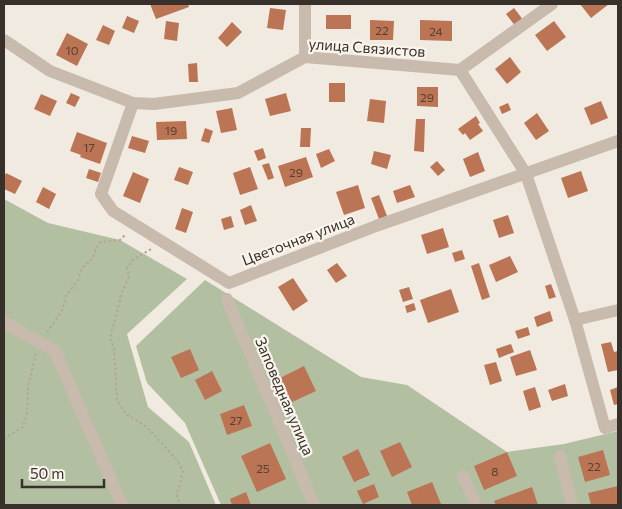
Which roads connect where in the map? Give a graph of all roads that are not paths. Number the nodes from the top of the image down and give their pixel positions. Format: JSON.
{"nodes":[{"id":1,"x":305,"y":4,"type":"edge"},
{"id":2,"x":552,"y":4,"type":"edge"},
{"id":3,"x":4,"y":40,"type":"edge"},
{"id":4,"x":305,"y":57,"type":"junction"},
{"id":5,"x":460,"y":70,"type":"junction"},
{"id":6,"x":133,"y":103,"type":"junction"},
{"id":7,"x":618,"y":141,"type":"edge"},
{"id":8,"x":526,"y":174,"type":"junction"},
{"id":9,"x":227,"y":300,"type":"dead end"},
{"id":10,"x":618,"y":310,"type":"edge"},
{"id":11,"x":575,"y":320,"type":"junction"},
{"id":12,"x":4,"y":322,"type":"edge"},
{"id":13,"x":618,"y":424,"type":"edge"},
{"id":14,"x":560,"y":456,"type":"dead end"},
{"id":15,"x":463,"y":476,"type":"dead end"},
{"id":16,"x":122,"y":505,"type":"edge"},
{"id":17,"x":314,"y":505,"type":"edge"},
{"id":18,"x":476,"y":505,"type":"edge"},
{"id":19,"x":572,"y":505,"type":"edge"}],
"edges":[{"from":1,"to":4,"type":"street"},
{"from":2,"to":5,"type":"street"},
{"from":3,"to":6,"type":"street","name":"улица Связистов"},
{"from":4,"to":5,"type":"street","name":"улица Связистов"},
{"from":4,"to":6,"type":"street","name":"улица Связистов"},
{"from":5,"to":8,"type":"street"},
{"from":6,"to":8,"type":"street","name":"Цветочная улица"},
{"from":7,"to":8,"type":"street","name":"Цветочная улица"},
{"from":8,"to":11,"type":"street"},
{"from":9,"to":17,"type":"street","name":"Заповедная улица"},
{"from":10,"to":11,"type":"street"},
{"from":11,"to":13,"type":"street"},
{"from":12,"to":16,"type":"street"},
{"from":14,"to":19,"type":"street"},
{"from":15,"to":18,"type":"street"}]}
